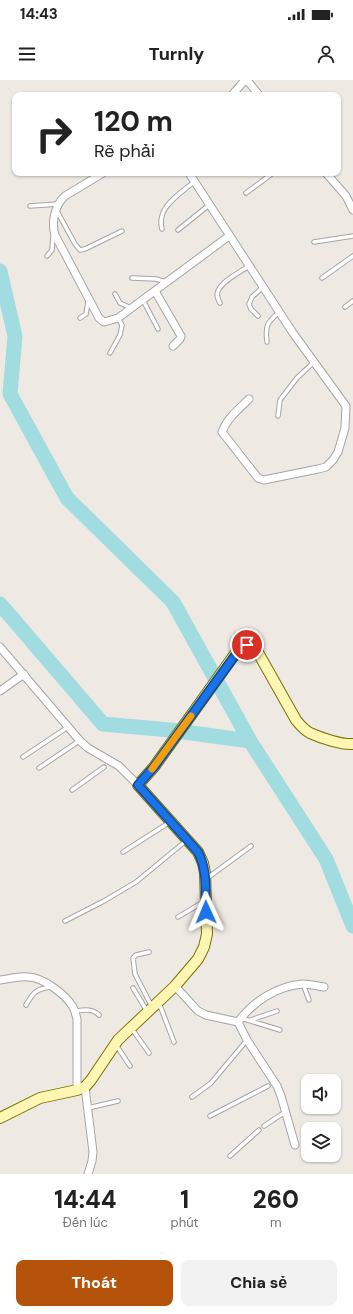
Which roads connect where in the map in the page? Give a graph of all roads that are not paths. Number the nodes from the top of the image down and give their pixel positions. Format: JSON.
{"nodes":[{"id":1,"x":246,"y":80,"type":"edge"},
{"id":2,"x":235,"y":92,"type":"edge"},
{"id":3,"x":256,"y":92,"type":"edge"},
{"id":4,"x":94,"y":176,"type":"edge"},
{"id":5,"x":191,"y":176,"type":"edge"},
{"id":6,"x":269,"y":176,"type":"edge"},
{"id":7,"x":329,"y":176,"type":"edge"},
{"id":8,"x":194,"y":182,"type":"junction"},
{"id":9,"x":246,"y":193,"type":"dead end"},
{"id":10,"x":209,"y":205,"type":"junction"},
{"id":11,"x":30,"y":206,"type":"dead end"},
{"id":12,"x":57,"y":207,"type":"junction"},
{"id":13,"x":353,"y":210,"type":"edge"},
{"id":14,"x":54,"y":229,"type":"junction"},
{"id":15,"x":162,"y":229,"type":"dead end"},
{"id":16,"x":178,"y":230,"type":"dead end"},
{"id":17,"x":122,"y":231,"type":"dead end"},
{"id":18,"x":229,"y":236,"type":"junction"},
{"id":19,"x":353,"y":236,"type":"edge"},
{"id":20,"x":314,"y":242,"type":"dead end"},
{"id":21,"x":47,"y":256,"type":"dead end"},
{"id":22,"x":353,"y":256,"type":"edge"},
{"id":23,"x":249,"y":266,"type":"junction"},
{"id":24,"x":132,"y":278,"type":"dead end"},
{"id":25,"x":322,"y":278,"type":"dead end"},
{"id":26,"x":167,"y":282,"type":"junction"},
{"id":27,"x":263,"y":287,"type":"junction"},
{"id":28,"x":155,"y":291,"type":"junction"},
{"id":29,"x":115,"y":294,"type":"dead end"},
{"id":30,"x":88,"y":298,"type":"junction"},
{"id":31,"x":143,"y":300,"type":"junction"},
{"id":32,"x":353,"y":301,"type":"edge"},
{"id":33,"x":220,"y":303,"type":"dead end"},
{"id":34,"x":345,"y":307,"type":"dead end"},
{"id":35,"x":132,"y":308,"type":"junction"},
{"id":36,"x":279,"y":312,"type":"junction"},
{"id":37,"x":258,"y":316,"type":"dead end"},
{"id":38,"x":80,"y":318,"type":"dead end"},
{"id":39,"x":118,"y":318,"type":"junction"},
{"id":40,"x":158,"y":329,"type":"dead end"},
{"id":41,"x":267,"y":342,"type":"dead end"},
{"id":42,"x":173,"y":346,"type":"dead end"},
{"id":43,"x":110,"y":353,"type":"dead end"},
{"id":44,"x":314,"y":362,"type":"junction"},
{"id":45,"x":249,"y":400,"type":"dead end"},
{"id":46,"x":353,"y":402,"type":"edge"},
{"id":47,"x":346,"y":406,"type":"junction"},
{"id":48,"x":278,"y":416,"type":"dead end"},
{"id":49,"x":0,"y":647,"type":"edge"},
{"id":50,"x":24,"y":674,"type":"junction"},
{"id":51,"x":0,"y":691,"type":"edge"},
{"id":52,"x":68,"y":726,"type":"junction"},
{"id":53,"x":80,"y":740,"type":"junction"},
{"id":54,"x":353,"y":744,"type":"edge"},
{"id":55,"x":22,"y":757,"type":"dead end"},
{"id":56,"x":104,"y":767,"type":"dead end"},
{"id":57,"x":39,"y":768,"type":"dead end"},
{"id":58,"x":138,"y":785,"type":"junction"},
{"id":59,"x":72,"y":790,"type":"dead end"},
{"id":60,"x":171,"y":822,"type":"junction"},
{"id":61,"x":188,"y":840,"type":"junction"},
{"id":62,"x":251,"y":846,"type":"dead end"},
{"id":63,"x":123,"y":852,"type":"dead end"},
{"id":64,"x":206,"y":879,"type":"junction"},
{"id":65,"x":206,"y":900,"type":"junction"},
{"id":66,"x":178,"y":917,"type":"dead end"},
{"id":67,"x":65,"y":921,"type":"dead end"},
{"id":68,"x":149,"y":952,"type":"dead end"},
{"id":69,"x":0,"y":980,"type":"edge"},
{"id":70,"x":303,"y":984,"type":"junction"},
{"id":71,"x":175,"y":986,"type":"junction"},
{"id":72,"x":53,"y":987,"type":"junction"},
{"id":73,"x":324,"y":987,"type":"dead end"},
{"id":74,"x":133,"y":988,"type":"dead end"},
{"id":75,"x":309,"y":1000,"type":"dead end"},
{"id":76,"x":26,"y":1005,"type":"dead end"},
{"id":77,"x":153,"y":1007,"type":"junction"},
{"id":78,"x":75,"y":1011,"type":"junction"},
{"id":79,"x":277,"y":1011,"type":"dead end"},
{"id":80,"x":99,"y":1015,"type":"dead end"},
{"id":81,"x":240,"y":1020,"type":"junction"},
{"id":82,"x":250,"y":1020,"type":"junction"},
{"id":83,"x":131,"y":1028,"type":"junction"},
{"id":84,"x":280,"y":1030,"type":"dead end"},
{"id":85,"x":247,"y":1040,"type":"junction"},
{"id":86,"x":174,"y":1042,"type":"dead end"},
{"id":87,"x":115,"y":1044,"type":"junction"},
{"id":88,"x":149,"y":1053,"type":"dead end"},
{"id":89,"x":130,"y":1066,"type":"dead end"},
{"id":90,"x":271,"y":1083,"type":"junction"},
{"id":91,"x":81,"y":1089,"type":"junction"},
{"id":92,"x":192,"y":1097,"type":"dead end"},
{"id":93,"x":118,"y":1101,"type":"dead end"},
{"id":94,"x":88,"y":1108,"type":"junction"},
{"id":95,"x":286,"y":1112,"type":"junction"},
{"id":96,"x":210,"y":1116,"type":"dead end"},
{"id":97,"x":0,"y":1118,"type":"edge"},
{"id":98,"x":264,"y":1126,"type":"dead end"},
{"id":99,"x":259,"y":1130,"type":"dead end"},
{"id":100,"x":295,"y":1145,"type":"dead end"},
{"id":101,"x":230,"y":1156,"type":"dead end"},
{"id":102,"x":88,"y":1174,"type":"edge"}],
"edges":[{"from":1,"to":2,"type":"street"},
{"from":1,"to":3,"type":"street"},
{"from":4,"to":12,"type":"street"},
{"from":5,"to":8,"type":"street"},
{"from":6,"to":9,"type":"lane"},
{"from":7,"to":13,"type":"street"},
{"from":8,"to":10,"type":"street"},
{"from":8,"to":15,"type":"lane"},
{"from":10,"to":16,"type":"lane"},
{"from":10,"to":18,"type":"street"},
{"from":11,"to":12,"type":"lane"},
{"from":12,"to":14,"type":"street"},
{"from":12,"to":17,"type":"lane"},
{"from":14,"to":21,"type":"lane"},
{"from":14,"to":30,"type":"street"},
{"from":18,"to":23,"type":"street"},
{"from":18,"to":26,"type":"street"},
{"from":19,"to":20,"type":"lane"},
{"from":22,"to":25,"type":"lane"},
{"from":23,"to":27,"type":"street"},
{"from":23,"to":33,"type":"lane"},
{"from":24,"to":26,"type":"lane"},
{"from":26,"to":28,"type":"street"},
{"from":27,"to":36,"type":"street"},
{"from":27,"to":37,"type":"lane"},
{"from":28,"to":31,"type":"street"},
{"from":28,"to":42,"type":"street"},
{"from":29,"to":35,"type":"lane"},
{"from":30,"to":38,"type":"lane"},
{"from":30,"to":39,"type":"street"},
{"from":31,"to":35,"type":"street"},
{"from":31,"to":40,"type":"lane"},
{"from":32,"to":34,"type":"lane"},
{"from":35,"to":39,"type":"street"},
{"from":36,"to":41,"type":"lane"},
{"from":36,"to":44,"type":"street"},
{"from":39,"to":43,"type":"lane"},
{"from":44,"to":47,"type":"street"},
{"from":44,"to":48,"type":"lane"},
{"from":45,"to":47,"type":"street"},
{"from":46,"to":47,"type":"street"},
{"from":49,"to":50,"type":"street"},
{"from":50,"to":51,"type":"street"},
{"from":50,"to":52,"type":"street"},
{"from":52,"to":53,"type":"street"},
{"from":52,"to":55,"type":"lane"},
{"from":53,"to":57,"type":"lane"},
{"from":53,"to":58,"type":"street"},
{"from":54,"to":58,"type":"main road"},
{"from":56,"to":59,"type":"lane"},
{"from":58,"to":60,"type":"main road"},
{"from":60,"to":61,"type":"main road"},
{"from":60,"to":63,"type":"lane"},
{"from":61,"to":64,"type":"main road"},
{"from":61,"to":67,"type":"lane"},
{"from":62,"to":64,"type":"lane"},
{"from":64,"to":65,"type":"main road"},
{"from":65,"to":66,"type":"lane"},
{"from":65,"to":71,"type":"main road"},
{"from":68,"to":77,"type":"lane"},
{"from":69,"to":72,"type":"street"},
{"from":70,"to":73,"type":"street"},
{"from":70,"to":75,"type":"lane"},
{"from":70,"to":81,"type":"street"},
{"from":71,"to":77,"type":"main road"},
{"from":71,"to":81,"type":"street"},
{"from":72,"to":76,"type":"lane"},
{"from":72,"to":78,"type":"street"},
{"from":74,"to":77,"type":"lane"},
{"from":77,"to":83,"type":"main road"},
{"from":77,"to":86,"type":"lane"},
{"from":78,"to":80,"type":"lane"},
{"from":78,"to":91,"type":"street"},
{"from":79,"to":82,"type":"lane"},
{"from":81,"to":82,"type":"lane"},
{"from":81,"to":85,"type":"street"},
{"from":82,"to":84,"type":"lane"},
{"from":83,"to":87,"type":"main road"},
{"from":83,"to":88,"type":"lane"},
{"from":85,"to":90,"type":"street"},
{"from":85,"to":92,"type":"lane"},
{"from":87,"to":89,"type":"lane"},
{"from":87,"to":91,"type":"main road"},
{"from":90,"to":95,"type":"street"},
{"from":90,"to":96,"type":"lane"},
{"from":91,"to":94,"type":"street"},
{"from":91,"to":97,"type":"main road"},
{"from":93,"to":94,"type":"lane"},
{"from":94,"to":102,"type":"street"},
{"from":95,"to":98,"type":"lane"},
{"from":95,"to":100,"type":"street"},
{"from":99,"to":101,"type":"lane"}]}
